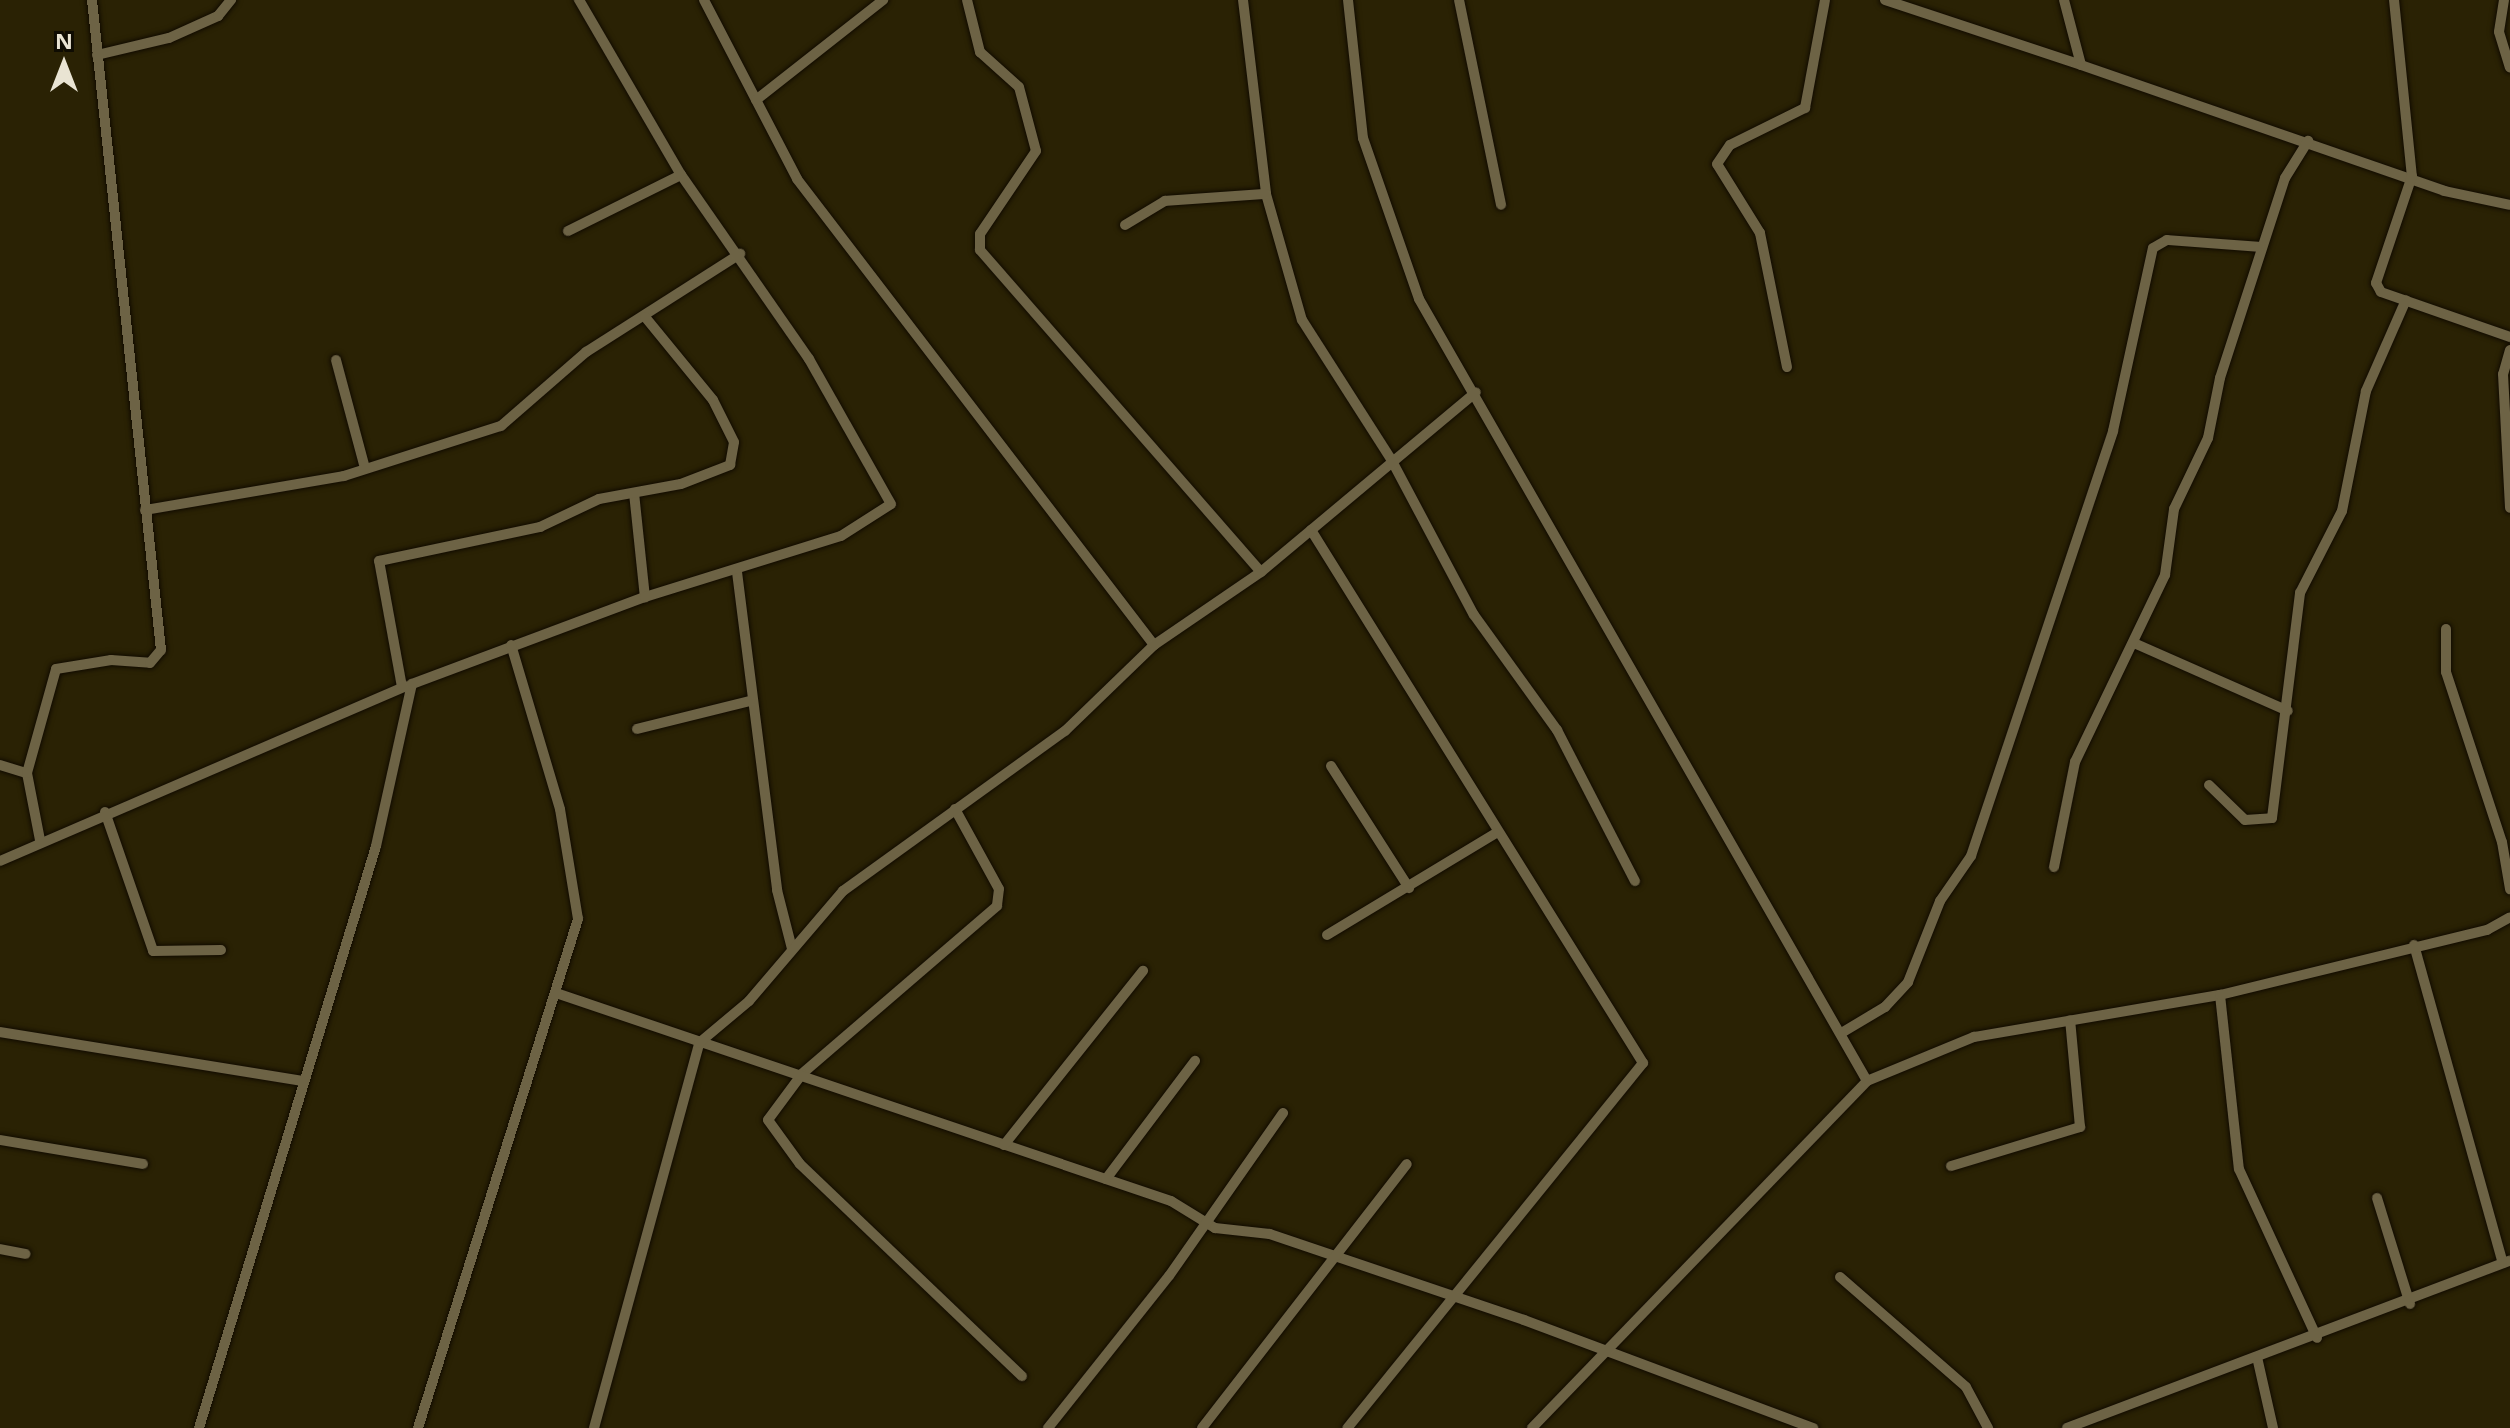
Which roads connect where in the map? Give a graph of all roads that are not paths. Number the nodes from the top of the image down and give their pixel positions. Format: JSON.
{"nodes":[{"id":1,"x":92,"y":0,"type":"edge"},
{"id":2,"x":231,"y":0,"type":"edge"},
{"id":3,"x":579,"y":0,"type":"edge"},
{"id":4,"x":704,"y":0,"type":"edge"},
{"id":5,"x":883,"y":0,"type":"edge"},
{"id":6,"x":967,"y":0,"type":"edge"},
{"id":7,"x":1243,"y":0,"type":"edge"},
{"id":8,"x":1348,"y":0,"type":"edge"},
{"id":9,"x":1459,"y":0,"type":"edge"},
{"id":10,"x":1825,"y":0,"type":"edge"},
{"id":11,"x":1885,"y":0,"type":"edge"},
{"id":12,"x":2064,"y":0,"type":"edge"},
{"id":13,"x":2394,"y":0,"type":"edge"},
{"id":14,"x":2504,"y":0,"type":"edge"},
{"id":15,"x":97,"y":55,"type":"junction"},
{"id":16,"x":2081,"y":65,"type":"junction"},
{"id":17,"x":2510,"y":67,"type":"edge"},
{"id":18,"x":756,"y":100,"type":"junction"},
{"id":19,"x":2308,"y":141,"type":"junction"},
{"id":20,"x":681,"y":175,"type":"junction"},
{"id":21,"x":2412,"y":176,"type":"junction"},
{"id":22,"x":1266,"y":194,"type":"junction"},
{"id":23,"x":1501,"y":205,"type":"dead end"},
{"id":24,"x":2510,"y":205,"type":"edge"},
{"id":25,"x":1125,"y":225,"type":"dead end"},
{"id":26,"x":568,"y":231,"type":"dead end"},
{"id":27,"x":2260,"y":247,"type":"junction"},
{"id":28,"x":740,"y":254,"type":"junction"},
{"id":29,"x":2406,"y":300,"type":"junction"},
{"id":30,"x":645,"y":317,"type":"junction"},
{"id":31,"x":2510,"y":337,"type":"edge"},
{"id":32,"x":2510,"y":350,"type":"edge"},
{"id":33,"x":336,"y":360,"type":"dead end"},
{"id":34,"x":1787,"y":367,"type":"dead end"},
{"id":35,"x":1476,"y":392,"type":"junction"},
{"id":36,"x":1392,"y":461,"type":"junction"},
{"id":37,"x":365,"y":468,"type":"junction"},
{"id":38,"x":634,"y":493,"type":"junction"},
{"id":39,"x":2510,"y":508,"type":"edge"},
{"id":40,"x":145,"y":510,"type":"junction"},
{"id":41,"x":1311,"y":530,"type":"junction"},
{"id":42,"x":737,"y":572,"type":"junction"},
{"id":43,"x":1261,"y":572,"type":"junction"},
{"id":44,"x":645,"y":597,"type":"junction"},
{"id":45,"x":2446,"y":629,"type":"dead end"},
{"id":46,"x":2134,"y":643,"type":"junction"},
{"id":47,"x":511,"y":645,"type":"junction"},
{"id":48,"x":1154,"y":645,"type":"junction"},
{"id":49,"x":407,"y":686,"type":"junction"},
{"id":50,"x":750,"y":701,"type":"junction"},
{"id":51,"x":2288,"y":711,"type":"junction"},
{"id":52,"x":637,"y":729,"type":"dead end"},
{"id":53,"x":0,"y":765,"type":"edge"},
{"id":54,"x":1331,"y":766,"type":"dead end"},
{"id":55,"x":27,"y":773,"type":"junction"},
{"id":56,"x":2209,"y":785,"type":"dead end"},
{"id":57,"x":955,"y":809,"type":"junction"},
{"id":58,"x":105,"y":812,"type":"junction"},
{"id":59,"x":1496,"y":833,"type":"junction"},
{"id":60,"x":40,"y":840,"type":"junction"},
{"id":61,"x":0,"y":861,"type":"edge"},
{"id":62,"x":2054,"y":867,"type":"dead end"},
{"id":63,"x":1635,"y":881,"type":"dead end"},
{"id":64,"x":1409,"y":888,"type":"junction"},
{"id":65,"x":2510,"y":889,"type":"edge"},
{"id":66,"x":2510,"y":917,"type":"edge"},
{"id":67,"x":1327,"y":935,"type":"dead end"},
{"id":68,"x":2414,"y":945,"type":"junction"},
{"id":69,"x":792,"y":949,"type":"junction"},
{"id":70,"x":221,"y":950,"type":"dead end"},
{"id":71,"x":1143,"y":971,"type":"dead end"},
{"id":72,"x":559,"y":994,"type":"junction"},
{"id":73,"x":2220,"y":995,"type":"junction"},
{"id":74,"x":2070,"y":1020,"type":"junction"},
{"id":75,"x":0,"y":1032,"type":"edge"},
{"id":76,"x":1843,"y":1032,"type":"junction"},
{"id":77,"x":699,"y":1043,"type":"junction"},
{"id":78,"x":1195,"y":1061,"type":"dead end"},
{"id":79,"x":802,"y":1074,"type":"junction"},
{"id":80,"x":304,"y":1081,"type":"junction"},
{"id":81,"x":1867,"y":1081,"type":"junction"},
{"id":82,"x":1283,"y":1113,"type":"dead end"},
{"id":83,"x":0,"y":1140,"type":"edge"},
{"id":84,"x":1004,"y":1145,"type":"junction"},
{"id":85,"x":143,"y":1164,"type":"dead end"},
{"id":86,"x":1407,"y":1164,"type":"dead end"},
{"id":87,"x":1951,"y":1166,"type":"dead end"},
{"id":88,"x":1106,"y":1179,"type":"junction"},
{"id":89,"x":2377,"y":1198,"type":"dead end"},
{"id":90,"x":1205,"y":1220,"type":"junction"},
{"id":91,"x":0,"y":1249,"type":"edge"},
{"id":92,"x":26,"y":1254,"type":"dead end"},
{"id":93,"x":1334,"y":1257,"type":"junction"},
{"id":94,"x":2506,"y":1262,"type":"edge"},
{"id":95,"x":1840,"y":1277,"type":"dead end"},
{"id":96,"x":1456,"y":1297,"type":"junction"},
{"id":97,"x":2410,"y":1304,"type":"junction"},
{"id":98,"x":2317,"y":1338,"type":"junction"},
{"id":99,"x":1602,"y":1349,"type":"junction"},
{"id":100,"x":2257,"y":1357,"type":"junction"},
{"id":101,"x":1022,"y":1376,"type":"dead end"},
{"id":102,"x":199,"y":1428,"type":"edge"},
{"id":103,"x":418,"y":1428,"type":"edge"},
{"id":104,"x":594,"y":1428,"type":"edge"},
{"id":105,"x":1048,"y":1428,"type":"edge"},
{"id":106,"x":1202,"y":1428,"type":"edge"},
{"id":107,"x":1347,"y":1428,"type":"edge"},
{"id":108,"x":1532,"y":1428,"type":"edge"},
{"id":109,"x":1813,"y":1428,"type":"edge"},
{"id":110,"x":1988,"y":1428,"type":"edge"},
{"id":111,"x":2067,"y":1428,"type":"edge"},
{"id":112,"x":2273,"y":1428,"type":"edge"}],
"edges":[{"from":1,"to":15,"type":"street"},
{"from":2,"to":15,"type":"street"},
{"from":3,"to":20,"type":"street"},
{"from":4,"to":18,"type":"street"},
{"from":5,"to":18,"type":"street"},
{"from":6,"to":43,"type":"street"},
{"from":7,"to":22,"type":"street"},
{"from":8,"to":35,"type":"street"},
{"from":9,"to":23,"type":"street"},
{"from":10,"to":34,"type":"street"},
{"from":11,"to":16,"type":"street"},
{"from":12,"to":16,"type":"street"},
{"from":13,"to":21,"type":"street"},
{"from":14,"to":17,"type":"street"},
{"from":15,"to":40,"type":"street"},
{"from":16,"to":19,"type":"street"},
{"from":18,"to":48,"type":"street"},
{"from":19,"to":21,"type":"street"},
{"from":19,"to":27,"type":"street"},
{"from":20,"to":26,"type":"street"},
{"from":20,"to":28,"type":"street"},
{"from":21,"to":24,"type":"street"},
{"from":21,"to":29,"type":"street"},
{"from":22,"to":25,"type":"street"},
{"from":22,"to":36,"type":"street"},
{"from":27,"to":46,"type":"street"},
{"from":27,"to":76,"type":"street"},
{"from":28,"to":30,"type":"street"},
{"from":28,"to":42,"type":"street"},
{"from":29,"to":31,"type":"street"},
{"from":29,"to":51,"type":"street"},
{"from":30,"to":37,"type":"street"},
{"from":30,"to":38,"type":"street"},
{"from":32,"to":39,"type":"street"},
{"from":33,"to":37,"type":"street"},
{"from":35,"to":36,"type":"street"},
{"from":35,"to":76,"type":"street"},
{"from":36,"to":41,"type":"street"},
{"from":36,"to":63,"type":"street"},
{"from":37,"to":40,"type":"street"},
{"from":38,"to":44,"type":"street"},
{"from":38,"to":49,"type":"street"},
{"from":40,"to":55,"type":"street"},
{"from":41,"to":43,"type":"street"},
{"from":41,"to":59,"type":"street"},
{"from":42,"to":44,"type":"street"},
{"from":42,"to":50,"type":"street"},
{"from":43,"to":48,"type":"street"},
{"from":44,"to":47,"type":"street"},
{"from":45,"to":65,"type":"street"},
{"from":46,"to":51,"type":"street"},
{"from":46,"to":62,"type":"street"},
{"from":47,"to":49,"type":"street"},
{"from":47,"to":72,"type":"street"},
{"from":48,"to":57,"type":"street"},
{"from":49,"to":58,"type":"street"},
{"from":49,"to":80,"type":"street"},
{"from":50,"to":52,"type":"street"},
{"from":50,"to":69,"type":"street"},
{"from":51,"to":56,"type":"street"},
{"from":53,"to":55,"type":"street"},
{"from":54,"to":64,"type":"street"},
{"from":55,"to":60,"type":"street"},
{"from":57,"to":69,"type":"street"},
{"from":57,"to":79,"type":"street"},
{"from":58,"to":60,"type":"street"},
{"from":58,"to":70,"type":"street"},
{"from":59,"to":64,"type":"street"},
{"from":59,"to":96,"type":"street"},
{"from":60,"to":61,"type":"street"},
{"from":64,"to":67,"type":"street"},
{"from":66,"to":68,"type":"street"},
{"from":68,"to":73,"type":"street"},
{"from":68,"to":94,"type":"street"},
{"from":69,"to":77,"type":"street"},
{"from":71,"to":84,"type":"street"},
{"from":72,"to":77,"type":"street"},
{"from":72,"to":103,"type":"street"},
{"from":73,"to":74,"type":"street"},
{"from":73,"to":98,"type":"street"},
{"from":74,"to":81,"type":"street"},
{"from":74,"to":87,"type":"street"},
{"from":75,"to":80,"type":"street"},
{"from":76,"to":81,"type":"street"},
{"from":77,"to":79,"type":"street"},
{"from":77,"to":104,"type":"street"},
{"from":78,"to":88,"type":"street"},
{"from":79,"to":84,"type":"street"},
{"from":79,"to":101,"type":"street"},
{"from":80,"to":102,"type":"street"},
{"from":81,"to":99,"type":"street"},
{"from":82,"to":90,"type":"street"},
{"from":83,"to":85,"type":"street"},
{"from":84,"to":88,"type":"street"},
{"from":86,"to":93,"type":"street"},
{"from":88,"to":90,"type":"street"},
{"from":89,"to":97,"type":"street"},
{"from":90,"to":93,"type":"street"},
{"from":90,"to":105,"type":"street"},
{"from":91,"to":92,"type":"street"},
{"from":93,"to":96,"type":"street"},
{"from":93,"to":106,"type":"street"},
{"from":94,"to":97,"type":"street"},
{"from":95,"to":110,"type":"street"},
{"from":96,"to":99,"type":"street"},
{"from":96,"to":107,"type":"street"},
{"from":97,"to":98,"type":"street"},
{"from":98,"to":100,"type":"street"},
{"from":99,"to":108,"type":"street"},
{"from":99,"to":109,"type":"street"},
{"from":100,"to":111,"type":"street"},
{"from":100,"to":112,"type":"street"}]}
